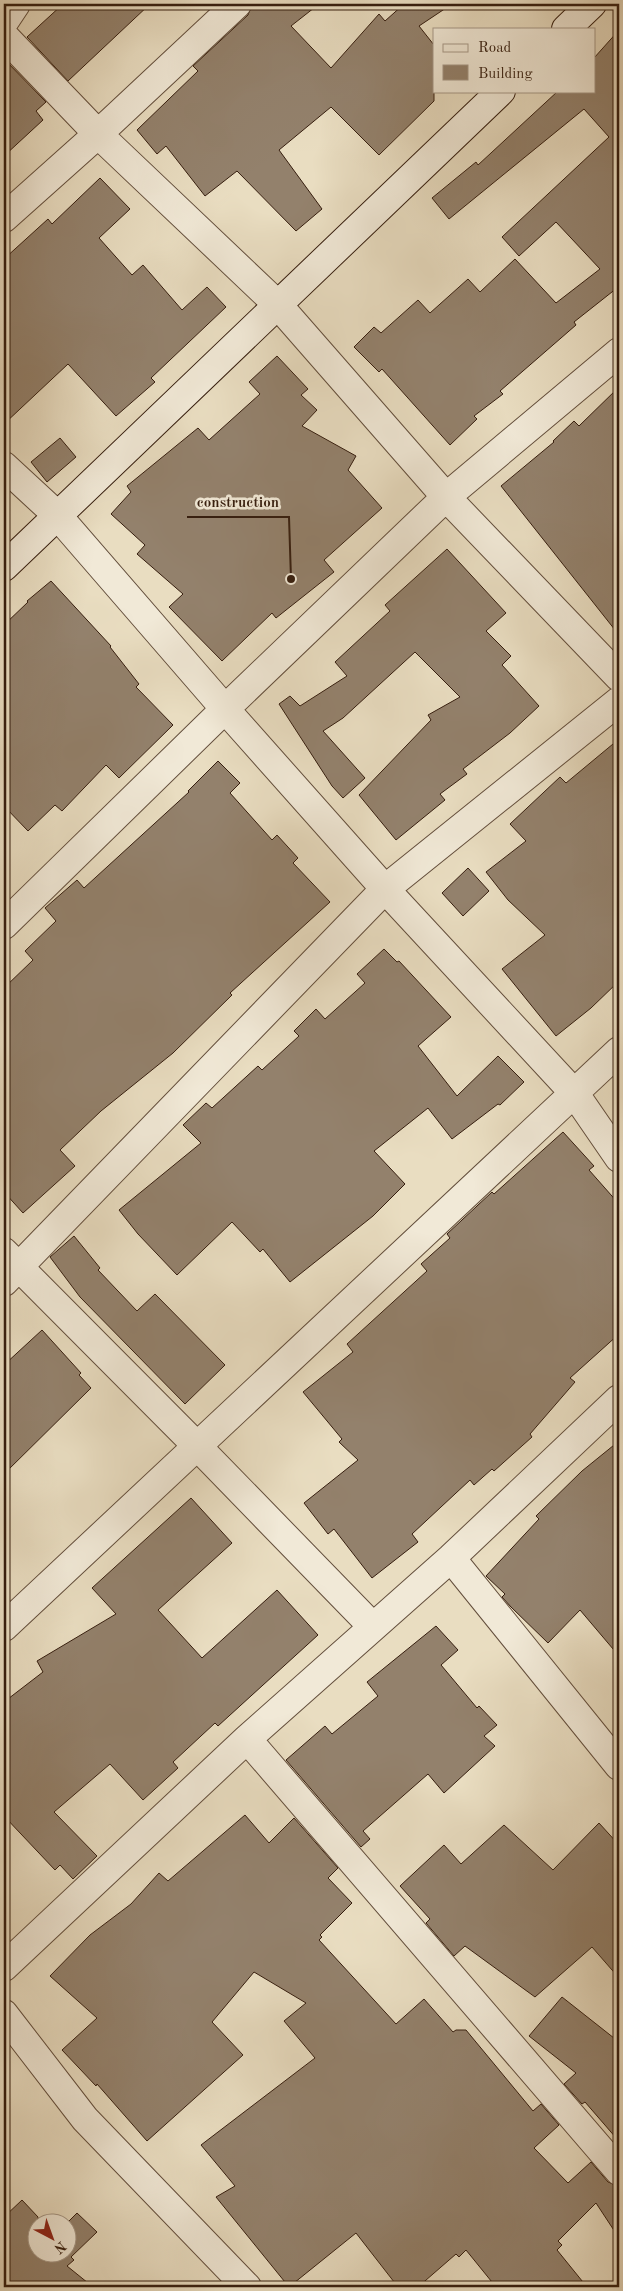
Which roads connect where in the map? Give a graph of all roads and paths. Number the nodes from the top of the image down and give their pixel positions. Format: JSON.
{"nodes":[{"id":1,"x":16,"y":4,"type":"edge"},
{"id":2,"x":237,"y":4,"type":"edge"},
{"id":3,"x":592,"y":4,"type":"edge"},
{"id":4,"x":4,"y":22,"type":"edge"},
{"id":5,"x":567,"y":28,"type":"edge"},
{"id":6,"x":4,"y":36,"type":"edge"},
{"id":7,"x":499,"y":92,"type":"edge"},
{"id":8,"x":98,"y":134,"type":"junction"},
{"id":9,"x":4,"y":218,"type":"edge"},
{"id":10,"x":278,"y":305,"type":"junction"},
{"id":11,"x":619,"y":352,"type":"edge"},
{"id":12,"x":4,"y":466,"type":"edge"},
{"id":13,"x":446,"y":497,"type":"junction"},
{"id":14,"x":57,"y":515,"type":"junction"},
{"id":15,"x":4,"y":567,"type":"edge"},
{"id":16,"x":619,"y":677,"type":"edge"},
{"id":17,"x":619,"y":701,"type":"edge"},
{"id":18,"x":225,"y":709,"type":"junction"},
{"id":19,"x":385,"y":889,"type":"junction"},
{"id":20,"x":4,"y":925,"type":"edge"},
{"id":21,"x":619,"y":1051,"type":"edge"},
{"id":22,"x":575,"y":1094,"type":"junction"},
{"id":23,"x":619,"y":1158,"type":"edge"},
{"id":24,"x":9,"y":1268,"type":"edge"},
{"id":25,"x":619,"y":1399,"type":"edge"},
{"id":26,"x":197,"y":1446,"type":"junction"},
{"id":27,"x":451,"y":1558,"type":"junction"},
{"id":28,"x":4,"y":1627,"type":"edge"},
{"id":29,"x":373,"y":1627,"type":"junction"},
{"id":30,"x":247,"y":1739,"type":"junction"},
{"id":31,"x":619,"y":1766,"type":"edge"},
{"id":32,"x":4,"y":1967,"type":"edge"},
{"id":33,"x":4,"y":2014,"type":"edge"},
{"id":34,"x":619,"y":2172,"type":"edge"},
{"id":35,"x":247,"y":2287,"type":"edge"}],
"edges":[{"from":1,"to":4,"type":"street"},
{"from":2,"to":8,"type":"street"},
{"from":3,"to":5,"type":"street"},
{"from":6,"to":8,"type":"street"},
{"from":7,"to":10,"type":"street"},
{"from":8,"to":9,"type":"street"},
{"from":8,"to":10,"type":"street"},
{"from":10,"to":13,"type":"street"},
{"from":10,"to":14,"type":"street"},
{"from":11,"to":13,"type":"street"},
{"from":12,"to":14,"type":"street"},
{"from":13,"to":16,"type":"street"},
{"from":13,"to":18,"type":"street"},
{"from":14,"to":15,"type":"street"},
{"from":14,"to":18,"type":"street"},
{"from":17,"to":19,"type":"street"},
{"from":18,"to":19,"type":"street"},
{"from":18,"to":20,"type":"street"},
{"from":19,"to":22,"type":"street"},
{"from":19,"to":24,"type":"street"},
{"from":21,"to":22,"type":"street"},
{"from":22,"to":23,"type":"street"},
{"from":22,"to":26,"type":"street"},
{"from":24,"to":26,"type":"street"},
{"from":25,"to":27,"type":"street"},
{"from":26,"to":28,"type":"street"},
{"from":26,"to":29,"type":"street"},
{"from":27,"to":29,"type":"street"},
{"from":27,"to":31,"type":"street"},
{"from":29,"to":30,"type":"street"},
{"from":30,"to":32,"type":"street"},
{"from":30,"to":34,"type":"street"},
{"from":33,"to":35,"type":"street"}]}
